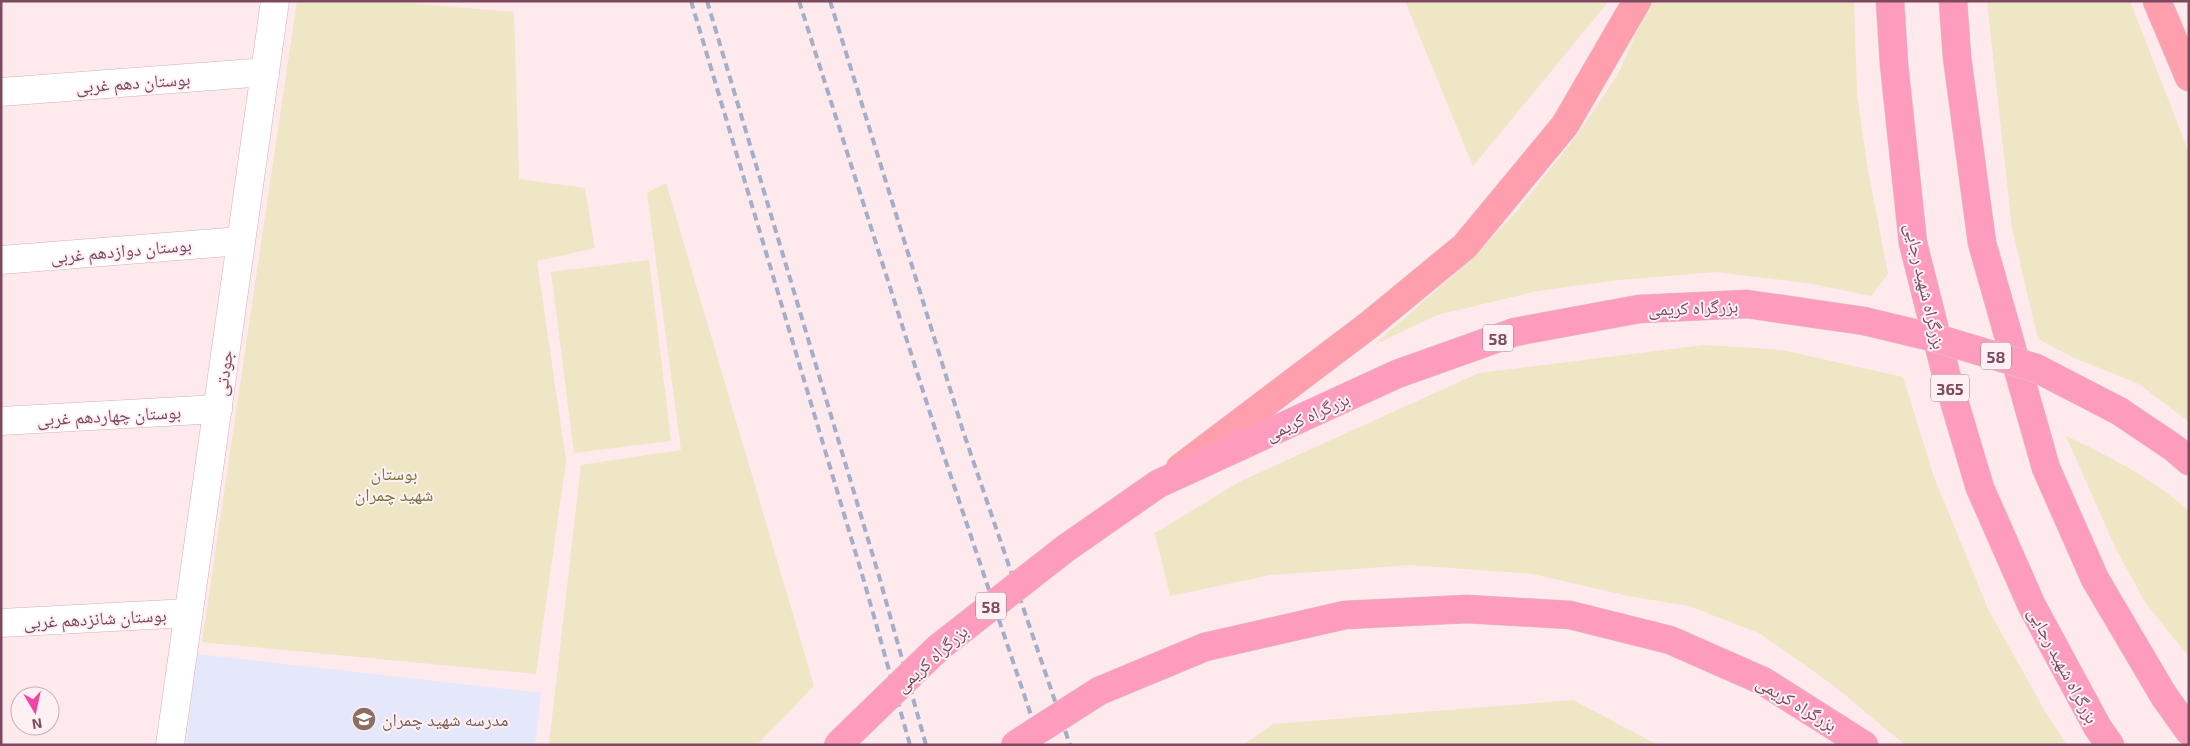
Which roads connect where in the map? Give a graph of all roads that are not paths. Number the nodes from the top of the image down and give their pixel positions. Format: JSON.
{"nodes":[{"id":1,"x":275,"y":1,"type":"edge"},
{"id":2,"x":1637,"y":1,"type":"edge"},
{"id":3,"x":1890,"y":1,"type":"edge"},
{"id":4,"x":1953,"y":1,"type":"edge"},
{"id":5,"x":2158,"y":1,"type":"edge"},
{"id":6,"x":265,"y":72,"type":"junction"},
{"id":7,"x":2189,"y":78,"type":"edge"},
{"id":8,"x":1,"y":92,"type":"edge"},
{"id":9,"x":242,"y":241,"type":"junction"},
{"id":10,"x":1,"y":260,"type":"edge"},
{"id":11,"x":218,"y":409,"type":"junction"},
{"id":12,"x":1,"y":421,"type":"edge"},
{"id":13,"x":2189,"y":461,"type":"edge"},
{"id":14,"x":1158,"y":484,"type":"junction"},
{"id":15,"x":188,"y":613,"type":"junction"},
{"id":16,"x":1,"y":623,"type":"edge"},
{"id":17,"x":2189,"y":731,"type":"edge"},
{"id":18,"x":170,"y":745,"type":"edge"},
{"id":19,"x":838,"y":745,"type":"edge"},
{"id":20,"x":1015,"y":745,"type":"edge"},
{"id":21,"x":1864,"y":745,"type":"edge"},
{"id":22,"x":2110,"y":745,"type":"edge"}],
"edges":[{"from":1,"to":6,"type":"street","name":"جودتی"},
{"from":2,"to":14,"type":"main road"},
{"from":3,"to":22,"type":"highway","name":"بزرگراه شهید رجایی","number":"365"},
{"from":4,"to":17,"type":"highway"},
{"from":5,"to":7,"type":"main road"},
{"from":6,"to":8,"type":"street","name":"بوستان دهم غربی"},
{"from":6,"to":9,"type":"street","name":"جودتی"},
{"from":9,"to":10,"type":"street","name":"بوستان دوازدهم غربی"},
{"from":9,"to":11,"type":"street","name":"جودتی"},
{"from":11,"to":12,"type":"street","name":"بوستان چهاردهم غربی"},
{"from":11,"to":15,"type":"street","name":"جودتی"},
{"from":13,"to":14,"type":"highway","name":"بزرگراه کریمی","number":"58","bridge":true},
{"from":14,"to":19,"type":"highway","name":"بزرگراه کریمی","number":"58","bridge":true},
{"from":15,"to":16,"type":"street","name":"بوستان شانزدهم غربی"},
{"from":15,"to":18,"type":"street","name":"جودتی"},
{"from":20,"to":21,"type":"highway","name":"بزرگراه کریمی","bridge":true}]}
